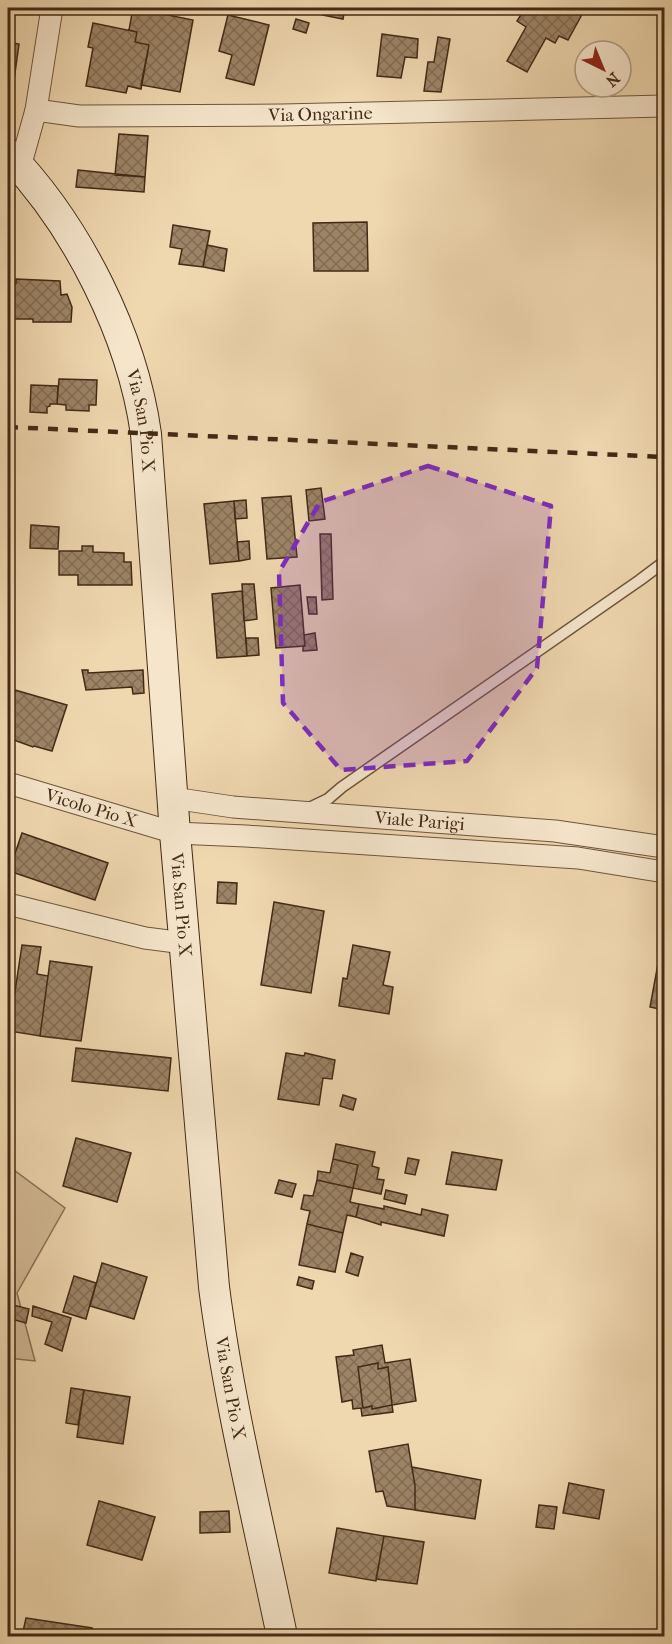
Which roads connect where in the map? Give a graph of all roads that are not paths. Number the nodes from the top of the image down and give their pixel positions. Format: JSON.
{"nodes":[{"id":1,"x":52,"y":8,"type":"edge"},
{"id":2,"x":664,"y":106,"type":"edge"},
{"id":3,"x":36,"y":110,"type":"junction"},
{"id":4,"x":14,"y":161,"type":"edge"},
{"id":5,"x":664,"y":562,"type":"edge"},
{"id":6,"x":8,"y":783,"type":"edge"},
{"id":7,"x":173,"y":798,"type":"junction"},
{"id":8,"x":301,"y":812,"type":"junction"},
{"id":9,"x":175,"y":834,"type":"junction"},
{"id":10,"x":664,"y":847,"type":"edge"},
{"id":11,"x":664,"y":872,"type":"edge"},
{"id":12,"x":8,"y":904,"type":"edge"},
{"id":13,"x":184,"y":943,"type":"junction"},
{"id":14,"x":282,"y":1636,"type":"edge"}],
"edges":[{"from":1,"to":3,"type":"street"},
{"from":2,"to":3,"type":"street","name":"Via Ongarine"},
{"from":3,"to":4,"type":"street"},
{"from":4,"to":7,"type":"street","name":"Via San Pio X"},
{"from":5,"to":8,"type":"lane"},
{"from":6,"to":9,"type":"street","name":"Vicolo Pio X"},
{"from":7,"to":8,"type":"street","name":"Viale Parigi"},
{"from":7,"to":9,"type":"street","name":"Via San Pio X"},
{"from":8,"to":10,"type":"street","name":"Viale Parigi"},
{"from":9,"to":11,"type":"street","name":"Viale Parigi"},
{"from":9,"to":13,"type":"street","name":"Via San Pio X"},
{"from":12,"to":13,"type":"street"},
{"from":13,"to":14,"type":"street","name":"Via San Pio X"}]}
